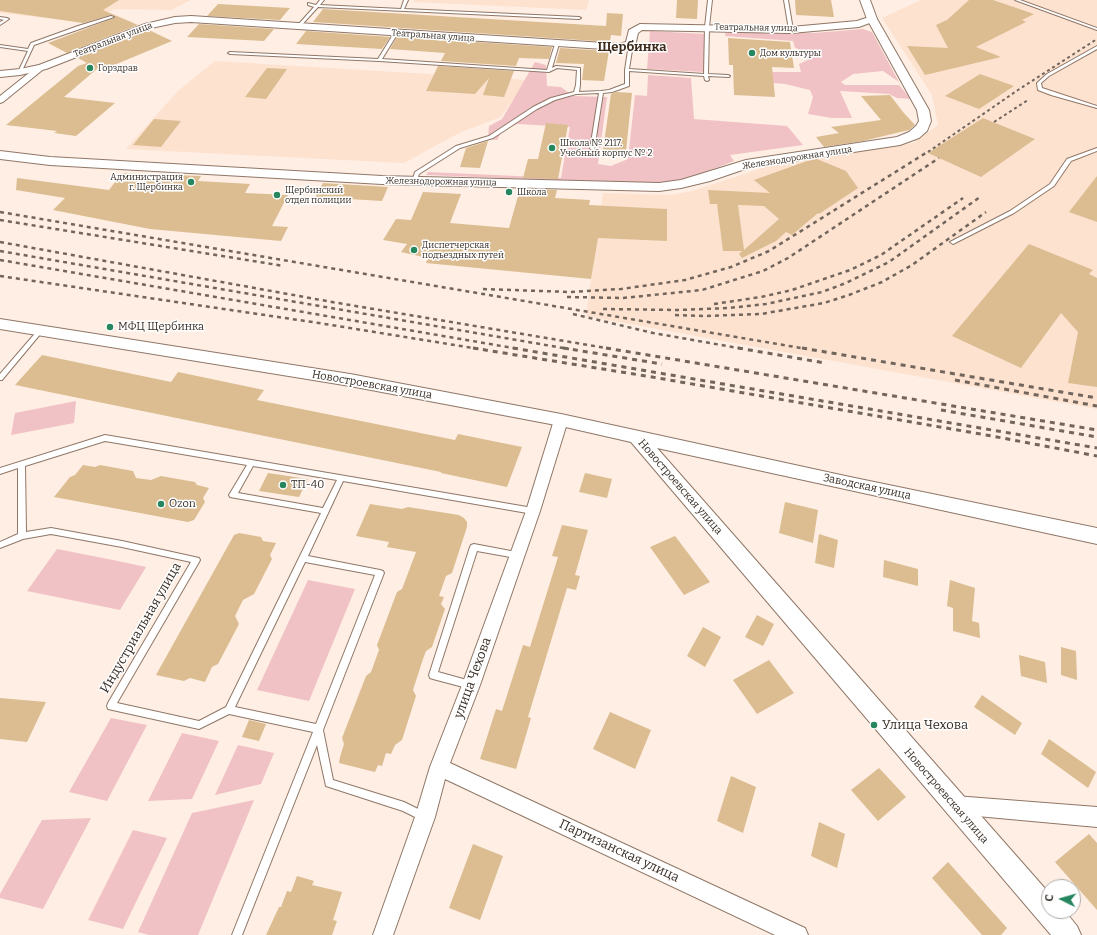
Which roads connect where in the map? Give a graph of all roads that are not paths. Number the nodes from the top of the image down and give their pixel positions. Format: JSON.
{"nodes":[{"id":1,"x":322,"y":0,"type":"edge"},
{"id":2,"x":406,"y":0,"type":"edge"},
{"id":3,"x":710,"y":0,"type":"edge"},
{"id":4,"x":786,"y":0,"type":"edge"},
{"id":5,"x":865,"y":0,"type":"edge"},
{"id":6,"x":1017,"y":0,"type":"edge"},
{"id":7,"x":309,"y":4,"type":"dead end"},
{"id":8,"x":316,"y":6,"type":"junction"},
{"id":9,"x":402,"y":10,"type":"junction"},
{"id":10,"x":112,"y":17,"type":"dead end"},
{"id":11,"x":0,"y":18,"type":"edge"},
{"id":12,"x":579,"y":18,"type":"dead end"},
{"id":13,"x":872,"y":19,"type":"junction"},
{"id":14,"x":0,"y":24,"type":"edge"},
{"id":15,"x":298,"y":27,"type":"junction"},
{"id":16,"x":707,"y":27,"type":"junction"},
{"id":17,"x":1097,"y":29,"type":"edge"},
{"id":18,"x":791,"y":30,"type":"junction"},
{"id":19,"x":396,"y":33,"type":"junction"},
{"id":20,"x":557,"y":44,"type":"junction"},
{"id":21,"x":631,"y":44,"type":"junction"},
{"id":22,"x":0,"y":46,"type":"edge"},
{"id":23,"x":1097,"y":47,"type":"edge"},
{"id":24,"x":30,"y":50,"type":"junction"},
{"id":25,"x":230,"y":53,"type":"dead end"},
{"id":26,"x":379,"y":60,"type":"junction"},
{"id":27,"x":42,"y":67,"type":"junction"},
{"id":28,"x":627,"y":70,"type":"junction"},
{"id":29,"x":549,"y":71,"type":"junction"},
{"id":30,"x":20,"y":72,"type":"junction"},
{"id":31,"x":0,"y":74,"type":"edge"},
{"id":32,"x":706,"y":75,"type":"junction"},
{"id":33,"x":728,"y":76,"type":"dead end"},
{"id":34,"x":707,"y":80,"type":"dead end"},
{"id":35,"x":601,"y":92,"type":"junction"},
{"id":36,"x":576,"y":93,"type":"junction"},
{"id":37,"x":0,"y":100,"type":"edge"},
{"id":38,"x":1097,"y":107,"type":"edge"},
{"id":39,"x":592,"y":149,"type":"dead end"},
{"id":40,"x":1097,"y":149,"type":"edge"},
{"id":41,"x":0,"y":155,"type":"edge"},
{"id":42,"x":414,"y":182,"type":"junction"},
{"id":43,"x":953,"y":242,"type":"dead end"},
{"id":44,"x":0,"y":324,"type":"edge"},
{"id":45,"x":40,"y":331,"type":"junction"},
{"id":46,"x":0,"y":378,"type":"edge"},
{"id":47,"x":561,"y":420,"type":"junction"},
{"id":48,"x":637,"y":437,"type":"junction"},
{"id":49,"x":251,"y":464,"type":"junction"},
{"id":50,"x":21,"y":465,"type":"junction"},
{"id":51,"x":0,"y":471,"type":"edge"},
{"id":52,"x":341,"y":479,"type":"junction"},
{"id":53,"x":325,"y":510,"type":"junction"},
{"id":54,"x":533,"y":511,"type":"junction"},
{"id":55,"x":22,"y":536,"type":"junction"},
{"id":56,"x":1097,"y":536,"type":"edge"},
{"id":57,"x":0,"y":545,"type":"edge"},
{"id":58,"x":516,"y":555,"type":"junction"},
{"id":59,"x":302,"y":558,"type":"junction"},
{"id":60,"x":471,"y":685,"type":"junction"},
{"id":61,"x":229,"y":710,"type":"junction"},
{"id":62,"x":318,"y":729,"type":"junction"},
{"id":63,"x":440,"y":767,"type":"junction"},
{"id":64,"x":954,"y":805,"type":"junction"},
{"id":65,"x":425,"y":817,"type":"junction"},
{"id":66,"x":1097,"y":817,"type":"edge"},
{"id":67,"x":237,"y":935,"type":"edge"},
{"id":68,"x":383,"y":935,"type":"edge"},
{"id":69,"x":798,"y":935,"type":"edge"},
{"id":70,"x":1068,"y":935,"type":"edge"}],
"edges":[{"from":1,"to":8,"type":"lane"},
{"from":2,"to":9,"type":"lane"},
{"from":3,"to":16,"type":"lane"},
{"from":4,"to":18,"type":"lane"},
{"from":5,"to":13,"type":"main road","name":"Железнодорожная улица"},
{"from":6,"to":17,"type":"lane"},
{"from":7,"to":8,"type":"lane"},
{"from":8,"to":9,"type":"lane"},
{"from":8,"to":15,"type":"lane"},
{"from":9,"to":12,"type":"lane"},
{"from":10,"to":24,"type":"lane"},
{"from":11,"to":14,"type":"lane"},
{"from":13,"to":18,"type":"street","name":"Театральная улица"},
{"from":13,"to":42,"type":"main road","name":"Железнодорожная улица"},
{"from":15,"to":19,"type":"street","name":"Театральная улица"},
{"from":15,"to":27,"type":"street","name":"Театральная улица"},
{"from":16,"to":18,"type":"street","name":"Театральная улица"},
{"from":16,"to":21,"type":"street","name":"Театральная улица"},
{"from":16,"to":32,"type":"lane"},
{"from":19,"to":20,"type":"street","name":"Театральная улица"},
{"from":19,"to":26,"type":"lane"},
{"from":20,"to":21,"type":"street","name":"Театральная улица"},
{"from":20,"to":29,"type":"lane"},
{"from":21,"to":28,"type":"lane"},
{"from":22,"to":24,"type":"lane"},
{"from":23,"to":38,"type":"lane"},
{"from":24,"to":30,"type":"lane"},
{"from":25,"to":26,"type":"lane"},
{"from":26,"to":29,"type":"lane"},
{"from":27,"to":30,"type":"street"},
{"from":27,"to":37,"type":"street","name":"Театральная улица"},
{"from":28,"to":32,"type":"lane"},
{"from":28,"to":35,"type":"lane"},
{"from":29,"to":36,"type":"lane"},
{"from":30,"to":31,"type":"street"},
{"from":32,"to":33,"type":"lane"},
{"from":32,"to":34,"type":"lane"},
{"from":35,"to":36,"type":"lane"},
{"from":35,"to":39,"type":"lane"},
{"from":36,"to":42,"type":"lane"},
{"from":40,"to":43,"type":"lane"},
{"from":41,"to":42,"type":"main road","name":"Железнодорожная улица"},
{"from":44,"to":45,"type":"street","name":"Новостроевская улица"},
{"from":45,"to":46,"type":"lane"},
{"from":45,"to":47,"type":"street","name":"Новостроевская улица"},
{"from":47,"to":48,"type":"street","name":"Новостроевская улица"},
{"from":47,"to":54,"type":"street","name":"улица Чехова"},
{"from":48,"to":56,"type":"street","name":"Заводская улица"},
{"from":48,"to":64,"type":"street","name":"Новостроевская улица"},
{"from":49,"to":50,"type":"lane"},
{"from":49,"to":52,"type":"lane"},
{"from":49,"to":53,"type":"lane"},
{"from":50,"to":51,"type":"lane"},
{"from":50,"to":55,"type":"lane"},
{"from":52,"to":53,"type":"lane"},
{"from":52,"to":54,"type":"lane"},
{"from":53,"to":59,"type":"lane"},
{"from":54,"to":58,"type":"street","name":"улица Чехова"},
{"from":55,"to":57,"type":"lane","name":"Индустриальная улица"},
{"from":55,"to":61,"type":"lane","name":"Индустриальная улица"},
{"from":58,"to":60,"type":"street","name":"улица Чехова"},
{"from":58,"to":60,"type":"lane"},
{"from":59,"to":61,"type":"lane"},
{"from":59,"to":62,"type":"lane"},
{"from":60,"to":63,"type":"street","name":"улица Чехова"},
{"from":61,"to":62,"type":"lane"},
{"from":62,"to":65,"type":"lane"},
{"from":62,"to":67,"type":"lane"},
{"from":63,"to":65,"type":"street","name":"улица Чехова"},
{"from":63,"to":69,"type":"street","name":"Партизанская улица"},
{"from":64,"to":66,"type":"street"},
{"from":64,"to":70,"type":"street","name":"Новостроевская улица"},
{"from":65,"to":68,"type":"street","name":"улица Чехова"}]}
